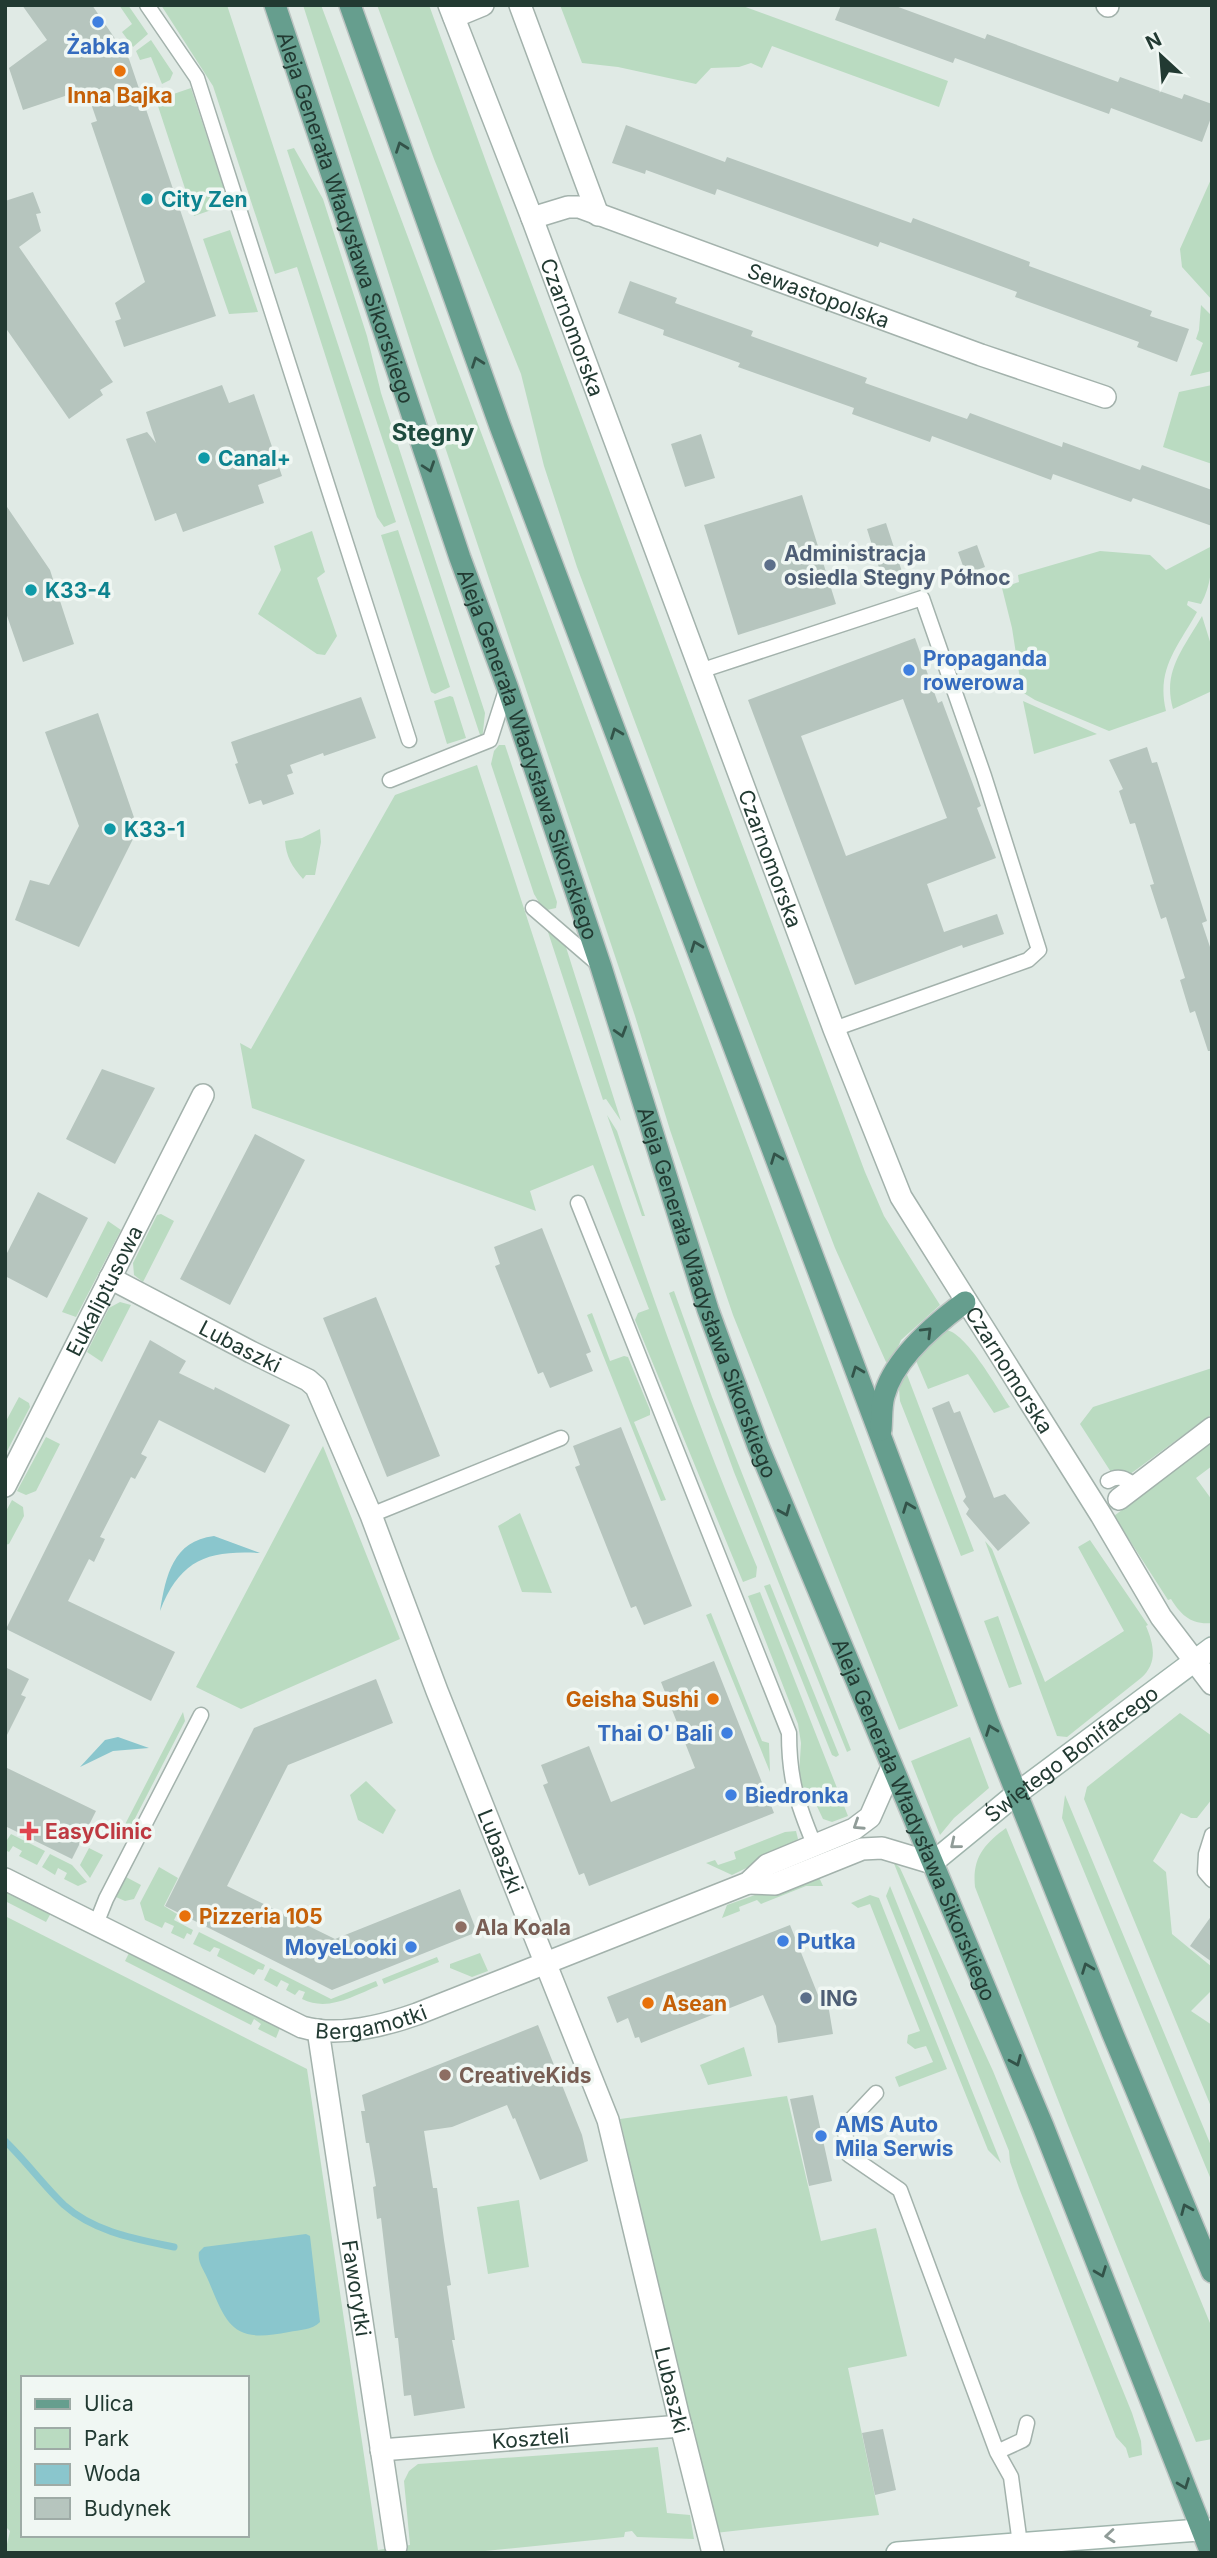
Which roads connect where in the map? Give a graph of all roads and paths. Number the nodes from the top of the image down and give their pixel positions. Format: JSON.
{"nodes":[{"id":1,"x":147,"y":5,"type":"edge"},
{"id":2,"x":275,"y":5,"type":"edge"},
{"id":3,"x":350,"y":5,"type":"edge"},
{"id":4,"x":483,"y":5,"type":"edge"},
{"id":5,"x":520,"y":5,"type":"edge"},
{"id":6,"x":452,"y":11,"type":"edge"},
{"id":7,"x":598,"y":215,"type":"junction"},
{"id":8,"x":532,"y":218,"type":"junction"},
{"id":9,"x":1105,"y":397,"type":"dead end"},
{"id":10,"x":700,"y":671,"type":"junction"},
{"id":11,"x":507,"y":686,"type":"junction"},
{"id":12,"x":409,"y":740,"type":"dead end"},
{"id":13,"x":390,"y":780,"type":"dead end"},
{"id":14,"x":533,"y":908,"type":"dead end"},
{"id":15,"x":601,"y":967,"type":"junction"},
{"id":16,"x":834,"y":1029,"type":"junction"},
{"id":17,"x":203,"y":1095,"type":"dead end"},
{"id":18,"x":578,"y":1203,"type":"dead end"},
{"id":19,"x":110,"y":1278,"type":"junction"},
{"id":20,"x":965,"y":1301,"type":"junction"},
{"id":21,"x":1212,"y":1428,"type":"edge"},
{"id":22,"x":881,"y":1435,"type":"junction"},
{"id":23,"x":561,"y":1438,"type":"dead end"},
{"id":24,"x":5,"y":1486,"type":"edge"},
{"id":25,"x":1121,"y":1489,"type":"joint"},
{"id":26,"x":371,"y":1515,"type":"junction"},
{"id":27,"x":1101,"y":1515,"type":"junction"},
{"id":28,"x":1212,"y":1648,"type":"edge"},
{"id":29,"x":1193,"y":1662,"type":"junction"},
{"id":30,"x":1212,"y":1684,"type":"edge"},
{"id":31,"x":201,"y":1715,"type":"dead end"},
{"id":32,"x":892,"y":1767,"type":"junction"},
{"id":33,"x":1016,"y":1794,"type":"junction"},
{"id":34,"x":1212,"y":1835,"type":"edge"},
{"id":35,"x":814,"y":1844,"type":"junction"},
{"id":36,"x":932,"y":1863,"type":"junction"},
{"id":37,"x":5,"y":1879,"type":"edge"},
{"id":38,"x":1212,"y":1880,"type":"edge"},
{"id":39,"x":748,"y":1883,"type":"junction"},
{"id":40,"x":96,"y":1924,"type":"junction"},
{"id":41,"x":547,"y":1963,"type":"junction"},
{"id":42,"x":318,"y":2029,"type":"junction"},
{"id":43,"x":876,"y":2092,"type":"dead end"},
{"id":44,"x":1212,"y":2272,"type":"edge"},
{"id":45,"x":1027,"y":2423,"type":"dead end"},
{"id":46,"x":681,"y":2426,"type":"junction"},
{"id":47,"x":381,"y":2451,"type":"junction"},
{"id":48,"x":997,"y":2452,"type":"junction"},
{"id":49,"x":1207,"y":2529,"type":"edge"},
{"id":50,"x":1020,"y":2544,"type":"junction"},
{"id":51,"x":396,"y":2547,"type":"dead end"},
{"id":52,"x":713,"y":2553,"type":"edge"},
{"id":53,"x":897,"y":2553,"type":"edge"},
{"id":54,"x":1211,"y":2553,"type":"edge"}],
"edges":[{"from":1,"to":12,"type":"lane"},
{"from":2,"to":11,"type":"main road","name":"Aleja Generała Władysława Sikorskiego","one_way":true},
{"from":22,"to":3,"type":"main road","one_way":true},
{"from":4,"to":6,"type":"street"},
{"from":5,"to":7,"type":"street"},
{"from":6,"to":8,"type":"street","name":"Czarnomorska"},
{"from":7,"to":8,"type":"street","name":"Sewastopolska"},
{"from":7,"to":9,"type":"street","name":"Sewastopolska"},
{"from":8,"to":10,"type":"street","name":"Czarnomorska"},
{"from":10,"to":16,"type":"street","name":"Czarnomorska"},
{"from":10,"to":16,"type":"lane"},
{"from":11,"to":13,"type":"lane"},
{"from":11,"to":15,"type":"main road","name":"Aleja Generała Władysława Sikorskiego"},
{"from":14,"to":15,"type":"lane"},
{"from":15,"to":32,"type":"main road","name":"Aleja Generała Władysława Sikorskiego","one_way":true},
{"from":16,"to":20,"type":"street","name":"Czarnomorska"},
{"from":17,"to":19,"type":"street","name":"Eukaliptusowa"},
{"from":18,"to":35,"type":"lane"},
{"from":19,"to":24,"type":"street","name":"Eukaliptusowa"},
{"from":19,"to":26,"type":"street","name":"Lubaszki"},
{"from":22,"to":20,"type":"main road","one_way":true},
{"from":20,"to":27,"type":"street","name":"Czarnomorska"},
{"from":21,"to":25,"type":"street"},
{"from":33,"to":22,"type":"main road","one_way":true},
{"from":23,"to":26,"type":"lane"},
{"from":25,"to":27,"type":"lane"},
{"from":26,"to":41,"type":"street","name":"Lubaszki"},
{"from":27,"to":29,"type":"street","name":"Czarnomorska"},
{"from":28,"to":29,"type":"street","name":"Świętego Bonifacego"},
{"from":29,"to":30,"type":"street","name":"Czarnomorska"},
{"from":29,"to":33,"type":"street","name":"Świętego Bonifacego"},
{"from":31,"to":40,"type":"lane"},
{"from":32,"to":35,"type":"street","name":"Bergamotki","one_way":true},
{"from":32,"to":36,"type":"main road","name":"Aleja Generała Władysława Sikorskiego"},
{"from":33,"to":36,"type":"street","name":"Świętego Bonifacego","one_way":true},
{"from":44,"to":33,"type":"main road","one_way":true},
{"from":34,"to":38,"type":"lane"},
{"from":35,"to":39,"type":"street","name":"Bergamotki"},
{"from":36,"to":39,"type":"street","name":"Bergamotki"},
{"from":36,"to":49,"type":"main road","name":"Aleja Generała Władysława Sikorskiego","one_way":true},
{"from":37,"to":40,"type":"street","name":"Bergamotki"},
{"from":39,"to":41,"type":"street","name":"Bergamotki"},
{"from":40,"to":42,"type":"street","name":"Bergamotki"},
{"from":41,"to":42,"type":"street","name":"Bergamotki"},
{"from":41,"to":46,"type":"street","name":"Lubaszki"},
{"from":42,"to":47,"type":"street","name":"Faworytki"},
{"from":43,"to":48,"type":"lane"},
{"from":45,"to":48,"type":"lane"},
{"from":46,"to":47,"type":"street","name":"Koszteli"},
{"from":46,"to":52,"type":"street","name":"Lubaszki"},
{"from":47,"to":51,"type":"street","name":"Faworytki"},
{"from":48,"to":50,"type":"lane"},
{"from":49,"to":50,"type":"street","one_way":true},
{"from":49,"to":54,"type":"main road","name":"Aleja Generała Władysława Sikorskiego"},
{"from":50,"to":53,"type":"street"}]}
